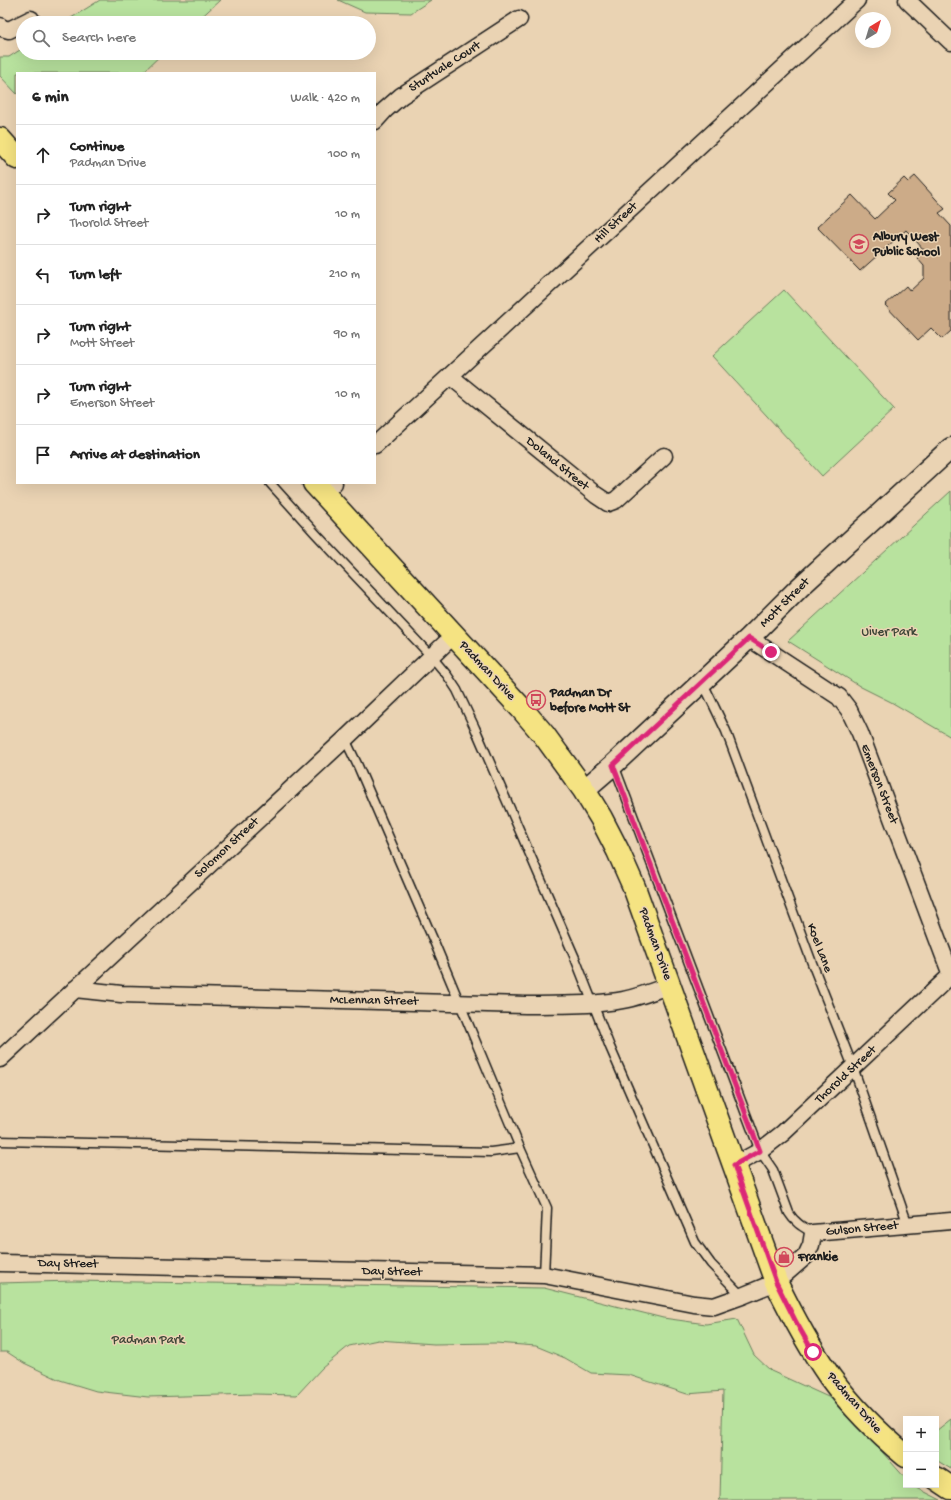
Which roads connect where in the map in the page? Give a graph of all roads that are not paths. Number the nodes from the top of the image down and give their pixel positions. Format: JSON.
{"nodes":[{"id":1,"x":857,"y":0,"type":"edge"},
{"id":2,"x":907,"y":0,"type":"edge"},
{"id":3,"x":519,"y":19,"type":"dead end"},
{"id":4,"x":0,"y":26,"type":"edge"},
{"id":5,"x":16,"y":26,"type":"edge"},
{"id":6,"x":951,"y":42,"type":"edge"},
{"id":7,"x":376,"y":120,"type":"edge"},
{"id":8,"x":450,"y":376,"type":"junction"},
{"id":9,"x":376,"y":444,"type":"edge"},
{"id":10,"x":951,"y":448,"type":"edge"},
{"id":11,"x":664,"y":456,"type":"dead end"},
{"id":12,"x":271,"y":484,"type":"edge"},
{"id":13,"x":324,"y":486,"type":"edge"},
{"id":14,"x":454,"y":635,"type":"junction"},
{"id":15,"x":749,"y":638,"type":"junction"},
{"id":16,"x":431,"y":656,"type":"junction"},
{"id":17,"x":702,"y":682,"type":"junction"},
{"id":18,"x":345,"y":739,"type":"junction"},
{"id":19,"x":613,"y":765,"type":"junction"},
{"id":20,"x":584,"y":790,"type":"junction"},
{"id":21,"x":951,"y":975,"type":"edge"},
{"id":22,"x":670,"y":985,"type":"junction"},
{"id":23,"x":75,"y":990,"type":"junction"},
{"id":24,"x":460,"y":1003,"type":"junction"},
{"id":25,"x":593,"y":1003,"type":"junction"},
{"id":26,"x":0,"y":1059,"type":"edge"},
{"id":27,"x":854,"y":1067,"type":"junction"},
{"id":28,"x":0,"y":1141,"type":"edge"},
{"id":29,"x":520,"y":1148,"type":"junction"},
{"id":30,"x":760,"y":1151,"type":"junction"},
{"id":31,"x":734,"y":1165,"type":"junction"},
{"id":32,"x":951,"y":1221,"type":"edge"},
{"id":33,"x":908,"y":1225,"type":"junction"},
{"id":34,"x":813,"y":1233,"type":"junction"},
{"id":35,"x":0,"y":1263,"type":"edge"},
{"id":36,"x":544,"y":1275,"type":"junction"},
{"id":37,"x":776,"y":1282,"type":"junction"},
{"id":38,"x":742,"y":1296,"type":"junction"},
{"id":39,"x":903,"y":1453,"type":"edge"},
{"id":40,"x":939,"y":1480,"type":"edge"},
{"id":41,"x":951,"y":1488,"type":"edge"}],
"edges":[{"from":1,"to":8,"type":"street","name":"Hill Street"},
{"from":2,"to":6,"type":"street"},
{"from":3,"to":7,"type":"street","name":"Sturtvale Court"},
{"from":4,"to":5,"type":"street"},
{"from":8,"to":9,"type":"street","name":"Hill Street"},
{"from":8,"to":11,"type":"street","name":"Doland Street"},
{"from":10,"to":15,"type":"street","name":"Mott Street"},
{"from":12,"to":16,"type":"lane"},
{"from":13,"to":14,"type":"main road","name":"Padman Drive"},
{"from":14,"to":16,"type":"street","name":"Solomon Street"},
{"from":14,"to":20,"type":"main road","name":"Padman Drive"},
{"from":15,"to":17,"type":"street","name":"Mott Street"},
{"from":15,"to":21,"type":"street","name":"Emerson Street"},
{"from":16,"to":18,"type":"street","name":"Solomon Street"},
{"from":16,"to":25,"type":"lane"},
{"from":17,"to":19,"type":"street","name":"Mott Street"},
{"from":17,"to":27,"type":"lane","name":"Koel Lane"},
{"from":18,"to":23,"type":"street","name":"Solomon Street"},
{"from":18,"to":24,"type":"lane"},
{"from":19,"to":20,"type":"street","name":"Mott Street"},
{"from":19,"to":30,"type":"lane"},
{"from":20,"to":22,"type":"main road","name":"Padman Drive"},
{"from":21,"to":27,"type":"street","name":"Thorold Street"},
{"from":22,"to":25,"type":"street","name":"McLennan Street"},
{"from":22,"to":31,"type":"main road","name":"Padman Drive"},
{"from":23,"to":24,"type":"street","name":"McLennan Street"},
{"from":23,"to":26,"type":"street","name":"Solomon Street"},
{"from":24,"to":25,"type":"street","name":"McLennan Street"},
{"from":24,"to":29,"type":"lane"},
{"from":25,"to":38,"type":"lane"},
{"from":27,"to":30,"type":"street","name":"Thorold Street"},
{"from":27,"to":33,"type":"lane","name":"Koel Lane"},
{"from":28,"to":29,"type":"lane"},
{"from":29,"to":36,"type":"lane"},
{"from":30,"to":31,"type":"street","name":"Thorold Street"},
{"from":30,"to":34,"type":"lane"},
{"from":31,"to":37,"type":"main road","name":"Padman Drive"},
{"from":32,"to":33,"type":"street","name":"Gulson Street"},
{"from":33,"to":34,"type":"street","name":"Gulson Street"},
{"from":34,"to":37,"type":"street","name":"Gulson Street"},
{"from":35,"to":36,"type":"street","name":"Day Street"},
{"from":36,"to":38,"type":"street","name":"Day Street"},
{"from":37,"to":38,"type":"street","name":"Day Street"},
{"from":37,"to":39,"type":"main road","name":"Padman Drive"},
{"from":40,"to":41,"type":"main road"}]}
